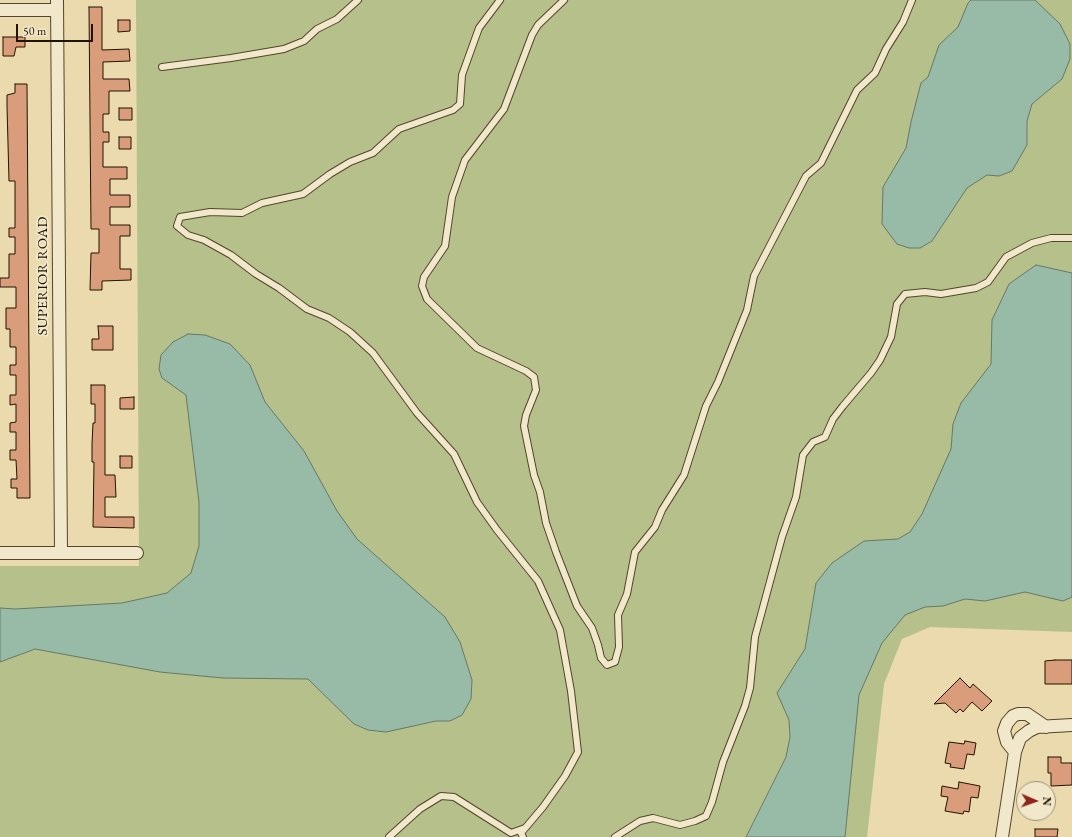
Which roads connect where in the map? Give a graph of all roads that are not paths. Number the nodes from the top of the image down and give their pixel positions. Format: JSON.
{"nodes":[{"id":1,"x":358,"y":0,"type":"edge"},
{"id":2,"x":500,"y":0,"type":"edge"},
{"id":3,"x":564,"y":0,"type":"edge"},
{"id":4,"x":912,"y":0,"type":"edge"},
{"id":5,"x":57,"y":5,"type":"edge"},
{"id":6,"x":0,"y":10,"type":"edge"},
{"id":7,"x":162,"y":67,"type":"dead end"},
{"id":8,"x":1072,"y":238,"type":"edge"},
{"id":9,"x":61,"y":552,"type":"junction"},
{"id":10,"x":0,"y":553,"type":"edge"},
{"id":11,"x":137,"y":553,"type":"dead end"},
{"id":12,"x":1072,"y":725,"type":"edge"},
{"id":13,"x":1046,"y":726,"type":"junction"},
{"id":14,"x":1015,"y":752,"type":"junction"},
{"id":15,"x":525,"y":828,"type":"junction"},
{"id":16,"x":389,"y":837,"type":"edge"},
{"id":17,"x":523,"y":837,"type":"edge"},
{"id":18,"x":615,"y":837,"type":"edge"},
{"id":19,"x":1002,"y":837,"type":"edge"}],
"edges":[{"from":1,"to":7,"type":"lane"},
{"from":2,"to":15,"type":"lane"},
{"from":3,"to":4,"type":"lane"},
{"from":5,"to":6,"type":"street"},
{"from":5,"to":9,"type":"street","name":"SUPERIOR ROAD"},
{"from":8,"to":18,"type":"lane"},
{"from":9,"to":10,"type":"street"},
{"from":9,"to":11,"type":"street"},
{"from":12,"to":13,"type":"street"},
{"from":13,"to":14,"type":"street"},
{"from":13,"to":14,"type":"street"},
{"from":14,"to":19,"type":"street"},
{"from":15,"to":16,"type":"lane"},
{"from":15,"to":17,"type":"lane"}]}
